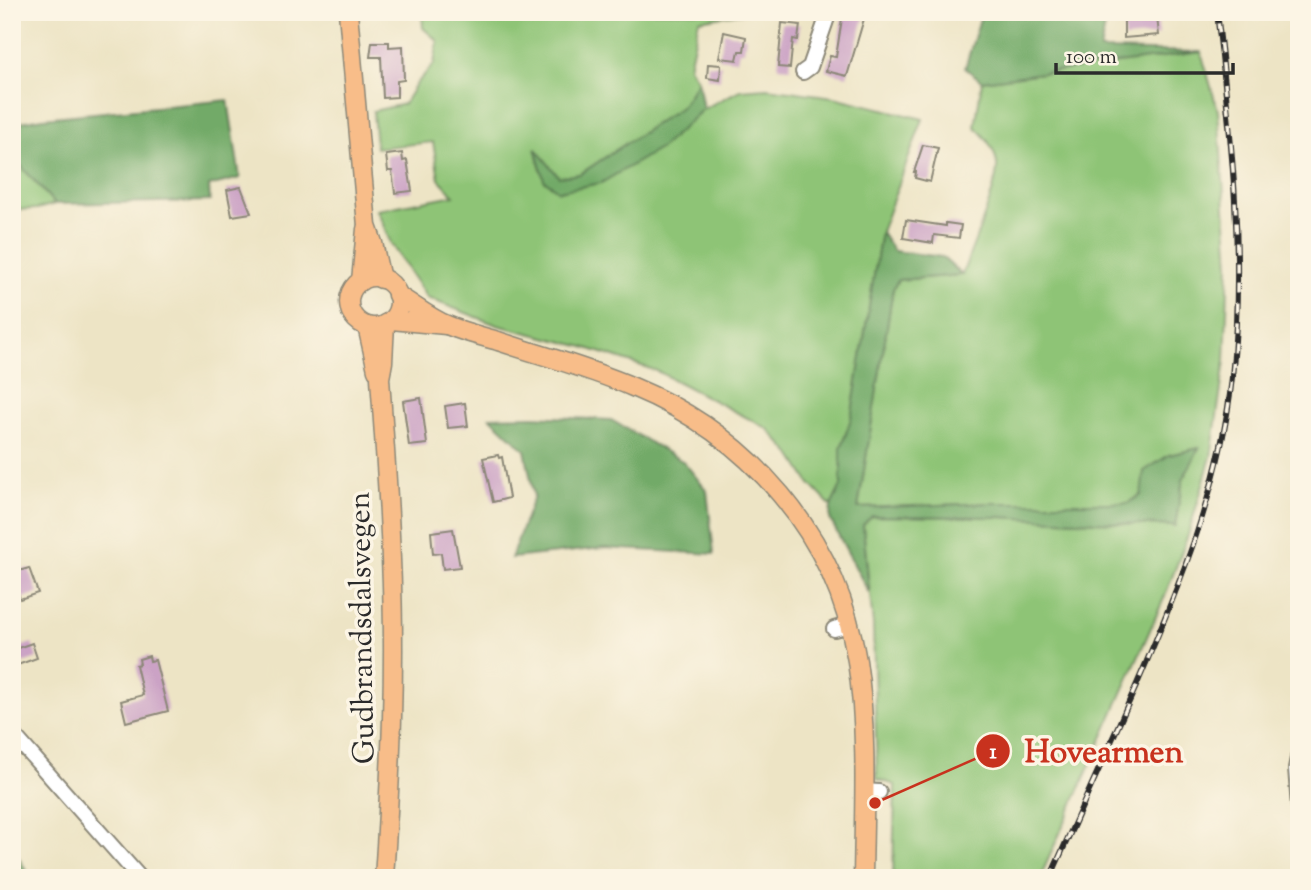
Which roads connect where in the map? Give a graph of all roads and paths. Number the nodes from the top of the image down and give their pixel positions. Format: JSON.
{"nodes":[{"id":1,"x":348,"y":12,"type":"edge"},
{"id":2,"x":829,"y":12,"type":"edge"},
{"id":3,"x":803,"y":72,"type":"dead end"},
{"id":4,"x":366,"y":226,"type":"junction"},
{"id":5,"x":381,"y":279,"type":"junction"},
{"id":6,"x":361,"y":281,"type":"junction"},
{"id":7,"x":397,"y":295,"type":"junction"},
{"id":8,"x":381,"y":324,"type":"junction"},
{"id":9,"x":446,"y":325,"type":"junction"},
{"id":10,"x":12,"y":733,"type":"edge"},
{"id":11,"x":1299,"y":753,"type":"edge"},
{"id":12,"x":1299,"y":808,"type":"edge"},
{"id":13,"x":140,"y":878,"type":"edge"},
{"id":14,"x":384,"y":878,"type":"edge"},
{"id":15,"x":863,"y":878,"type":"edge"}],
"edges":[{"from":1,"to":4,"type":"main road"},
{"from":2,"to":3,"type":"street"},
{"from":4,"to":5,"type":"main road"},
{"from":4,"to":6,"type":"main road"},
{"from":5,"to":6,"type":"main road"},
{"from":5,"to":7,"type":"main road"},
{"from":6,"to":8,"type":"main road"},
{"from":7,"to":8,"type":"main road"},
{"from":7,"to":9,"type":"main road"},
{"from":8,"to":9,"type":"main road"},
{"from":8,"to":14,"type":"main road","name":"Gudbrandsdalsvegen"},
{"from":9,"to":15,"type":"main road"},
{"from":10,"to":13,"type":"street"},
{"from":11,"to":12,"type":"street"}]}
